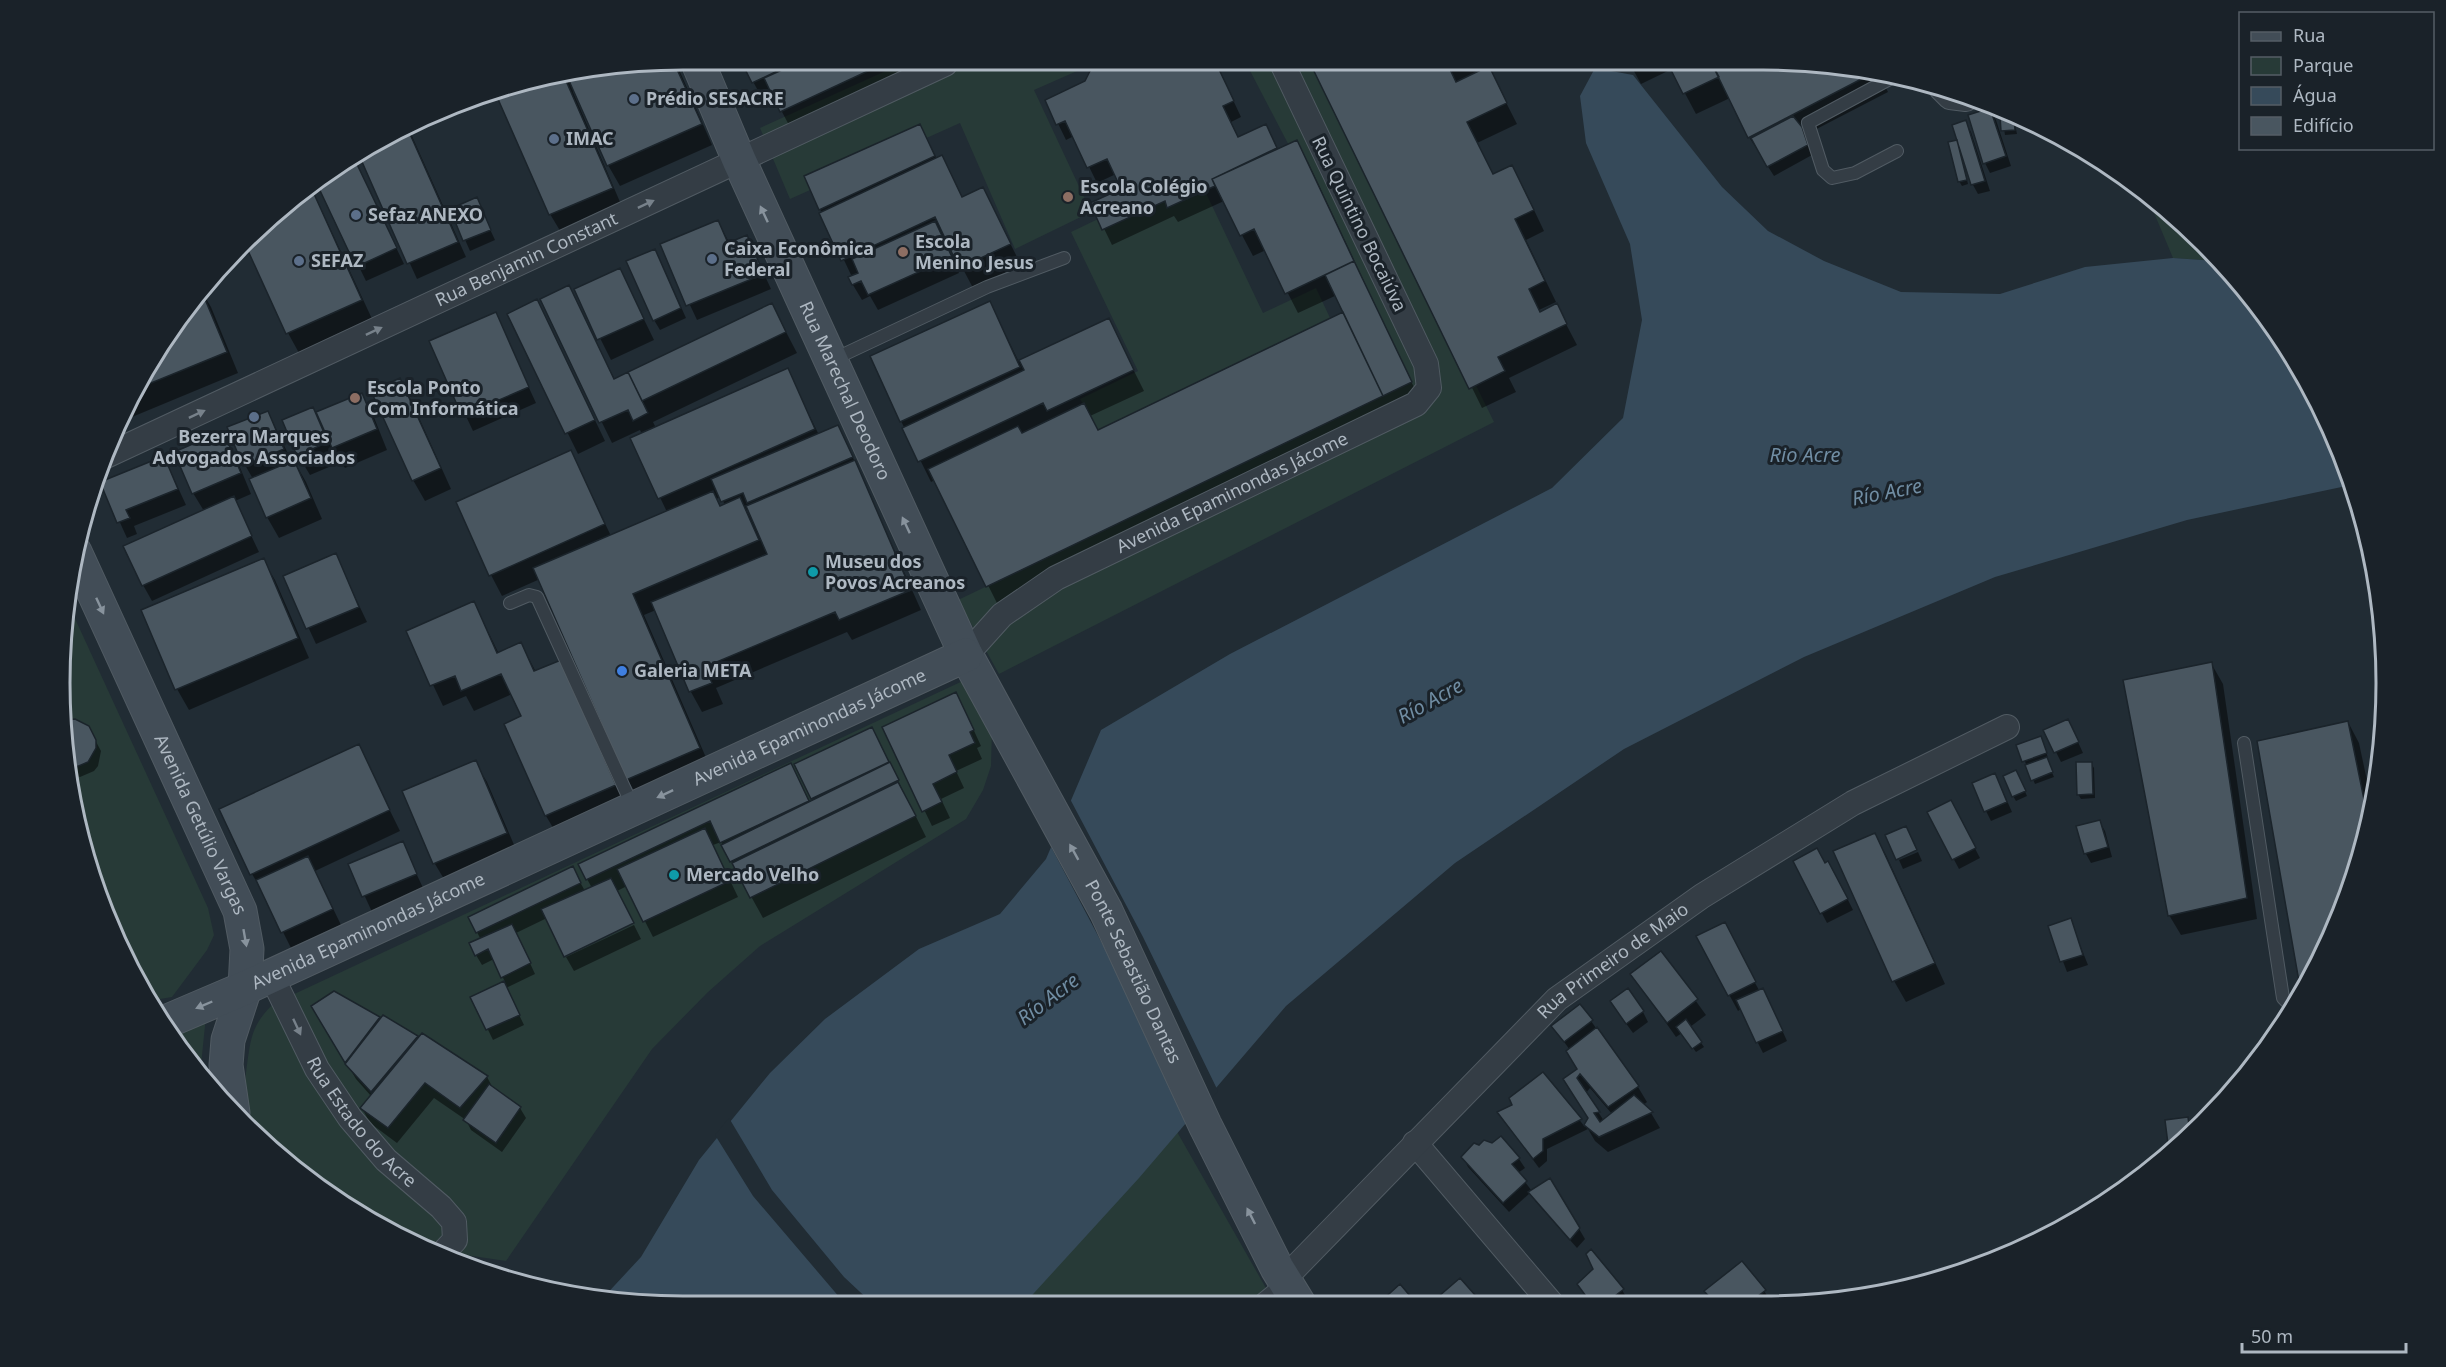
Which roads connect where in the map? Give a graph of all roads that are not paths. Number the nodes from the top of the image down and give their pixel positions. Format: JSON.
{"nodes":[{"id":1,"x":701,"y":70,"type":"edge"},
{"id":2,"x":932,"y":70,"type":"edge"},
{"id":3,"x":1285,"y":70,"type":"edge"},
{"id":4,"x":1883,"y":82,"type":"edge"},
{"id":5,"x":1897,"y":151,"type":"dead end"},
{"id":6,"x":739,"y":160,"type":"junction"},
{"id":7,"x":1064,"y":258,"type":"dead end"},
{"id":8,"x":831,"y":360,"type":"junction"},
{"id":9,"x":1429,"y":388,"type":"joint"},
{"id":10,"x":116,"y":451,"type":"edge"},
{"id":11,"x":82,"y":566,"type":"edge"},
{"id":12,"x":510,"y":603,"type":"dead end"},
{"id":13,"x":973,"y":668,"type":"junction"},
{"id":14,"x":2007,"y":727,"type":"dead end"},
{"id":15,"x":2244,"y":743,"type":"dead end"},
{"id":16,"x":633,"y":808,"type":"junction"},
{"id":17,"x":258,"y":981,"type":"junction"},
{"id":18,"x":2286,"y":1001,"type":"edge"},
{"id":19,"x":171,"y":1019,"type":"edge"},
{"id":20,"x":231,"y":1096,"type":"edge"},
{"id":21,"x":1415,"y":1143,"type":"junction"},
{"id":22,"x":447,"y":1249,"type":"edge"},
{"id":23,"x":1282,"y":1288,"type":"edge"},
{"id":24,"x":1546,"y":1297,"type":"edge"}],
"edges":[{"from":1,"to":6,"type":"main road","name":"Rua Marechal Deodoro"},
{"from":2,"to":6,"type":"street","name":"Rua Benjamin Constant"},
{"from":3,"to":9,"type":"street","name":"Rua Quintino Bocaiúva"},
{"from":4,"to":5,"type":"lane"},
{"from":8,"to":6,"type":"main road","name":"Rua Marechal Deodoro","one_way":true},
{"from":10,"to":6,"type":"street","name":"Rua Benjamin Constant","one_way":true},
{"from":7,"to":8,"type":"lane"},
{"from":13,"to":8,"type":"main road","name":"Rua Marechal Deodoro","one_way":true},
{"from":9,"to":13,"type":"street","name":"Avenida Epaminondas Jácome"},
{"from":11,"to":17,"type":"main road","name":"Avenida Getúlio Vargas","one_way":true},
{"from":12,"to":16,"type":"lane"},
{"from":13,"to":16,"type":"main road","name":"Avenida Epaminondas Jácome","one_way":true},
{"from":23,"to":13,"type":"main road","name":"Ponte Sebastião Dantas","one_way":true},
{"from":14,"to":21,"type":"street","name":"Rua Primeiro de Maio"},
{"from":15,"to":18,"type":"lane"},
{"from":16,"to":17,"type":"main road","name":"Avenida Epaminondas Jácome"},
{"from":17,"to":19,"type":"main road","name":"Avenida Epaminondas Jácome","one_way":true},
{"from":17,"to":20,"type":"main road","name":"Avenida Getúlio Vargas"},
{"from":17,"to":22,"type":"street","name":"Rua Estado do Acre","one_way":true},
{"from":21,"to":23,"type":"street","name":"Rua Primeiro de Maio"},
{"from":21,"to":24,"type":"street"}]}
